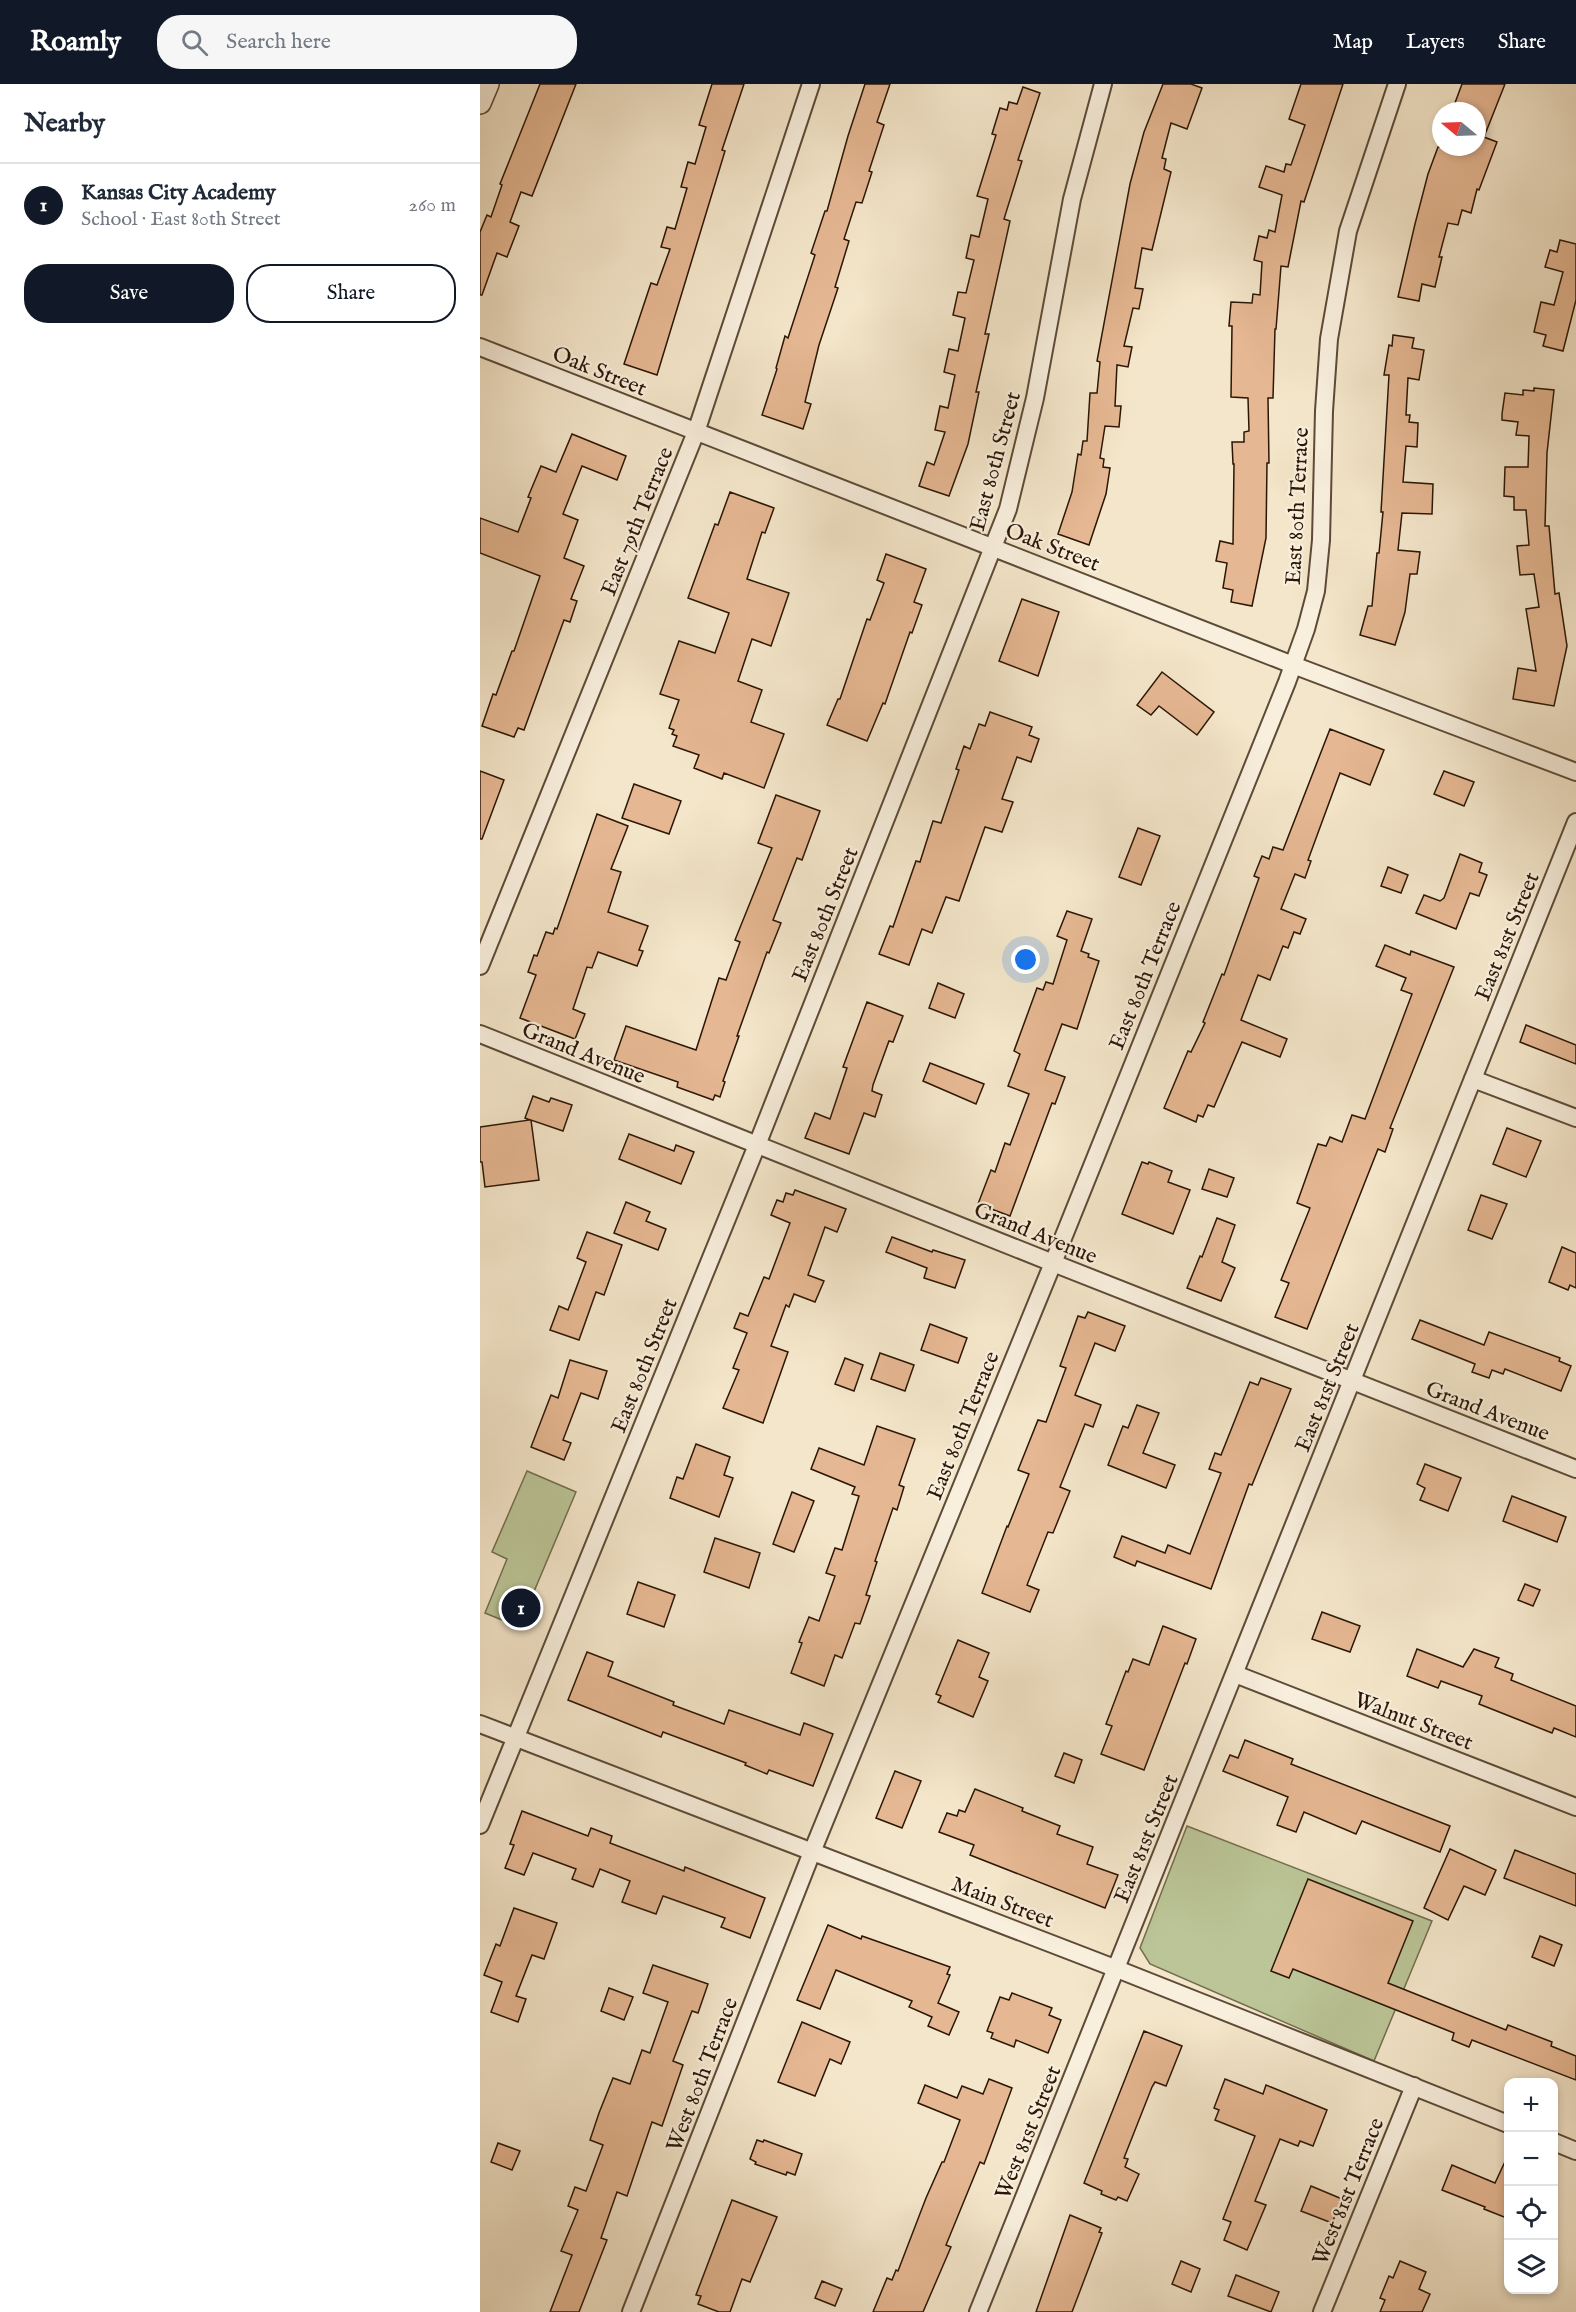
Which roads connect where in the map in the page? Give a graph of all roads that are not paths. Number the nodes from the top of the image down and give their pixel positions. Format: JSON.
{"nodes":[{"id":1,"x":488,"y":84,"type":"edge"},
{"id":2,"x":811,"y":84,"type":"edge"},
{"id":3,"x":1103,"y":84,"type":"edge"},
{"id":4,"x":1397,"y":84,"type":"edge"},
{"id":5,"x":480,"y":103,"type":"edge"},
{"id":6,"x":480,"y":346,"type":"edge"},
{"id":7,"x":696,"y":432,"type":"junction"},
{"id":8,"x":994,"y":547,"type":"junction"},
{"id":9,"x":1293,"y":665,"type":"junction"},
{"id":10,"x":1576,"y":772,"type":"edge"},
{"id":11,"x":1576,"y":822,"type":"edge"},
{"id":12,"x":480,"y":966,"type":"edge"},
{"id":13,"x":480,"y":1034,"type":"edge"},
{"id":14,"x":1473,"y":1079,"type":"junction"},
{"id":15,"x":1576,"y":1118,"type":"edge"},
{"id":16,"x":757,"y":1145,"type":"junction"},
{"id":17,"x":1053,"y":1263,"type":"junction"},
{"id":18,"x":1353,"y":1382,"type":"junction"},
{"id":19,"x":1576,"y":1469,"type":"edge"},
{"id":20,"x":1235,"y":1674,"type":"junction"},
{"id":21,"x":480,"y":1724,"type":"edge"},
{"id":22,"x":516,"y":1738,"type":"junction"},
{"id":23,"x":1576,"y":1808,"type":"edge"},
{"id":24,"x":480,"y":1826,"type":"edge"},
{"id":25,"x":812,"y":1852,"type":"junction"},
{"id":26,"x":1117,"y":1969,"type":"junction"},
{"id":27,"x":1414,"y":2086,"type":"junction"},
{"id":28,"x":1504,"y":2122,"type":"edge"},
{"id":29,"x":1558,"y":2144,"type":"edge"},
{"id":30,"x":1576,"y":2151,"type":"edge"},
{"id":31,"x":632,"y":2312,"type":"edge"},
{"id":32,"x":978,"y":2312,"type":"edge"},
{"id":33,"x":1322,"y":2312,"type":"edge"}],
"edges":[{"from":1,"to":5,"type":"street"},
{"from":2,"to":7,"type":"street","name":"East 79th Terrace"},
{"from":3,"to":8,"type":"street","name":"East 80th Street"},
{"from":4,"to":9,"type":"street","name":"East 80th Terrace"},
{"from":6,"to":7,"type":"street","name":"Oak Street"},
{"from":7,"to":8,"type":"street","name":"Oak Street"},
{"from":7,"to":12,"type":"street","name":"East 79th Terrace"},
{"from":8,"to":9,"type":"street","name":"Oak Street"},
{"from":8,"to":16,"type":"street","name":"East 80th Street"},
{"from":9,"to":10,"type":"street","name":"Oak Street"},
{"from":9,"to":17,"type":"street","name":"East 80th Terrace"},
{"from":11,"to":14,"type":"street","name":"East 81st Street"},
{"from":13,"to":16,"type":"street","name":"Grand Avenue"},
{"from":14,"to":15,"type":"street"},
{"from":14,"to":18,"type":"street","name":"East 81st Street"},
{"from":16,"to":17,"type":"street","name":"Grand Avenue"},
{"from":16,"to":22,"type":"street","name":"East 80th Street"},
{"from":17,"to":18,"type":"street","name":"Grand Avenue"},
{"from":17,"to":25,"type":"street","name":"East 80th Terrace"},
{"from":18,"to":19,"type":"street","name":"Grand Avenue"},
{"from":18,"to":20,"type":"street","name":"East 81st Street"},
{"from":20,"to":23,"type":"street","name":"Walnut Street"},
{"from":20,"to":26,"type":"street","name":"East 81st Street"},
{"from":21,"to":22,"type":"street","name":"Main Street"},
{"from":22,"to":24,"type":"street","name":"East 80th Street"},
{"from":22,"to":25,"type":"street","name":"Main Street"},
{"from":25,"to":26,"type":"street","name":"Main Street"},
{"from":25,"to":31,"type":"street","name":"West 80th Terrace"},
{"from":26,"to":27,"type":"street","name":"Main Street"},
{"from":26,"to":32,"type":"street","name":"West 81st Street"},
{"from":27,"to":28,"type":"street","name":"Main Street"},
{"from":27,"to":33,"type":"street","name":"West 81st Terrace"},
{"from":29,"to":30,"type":"street"}]}
